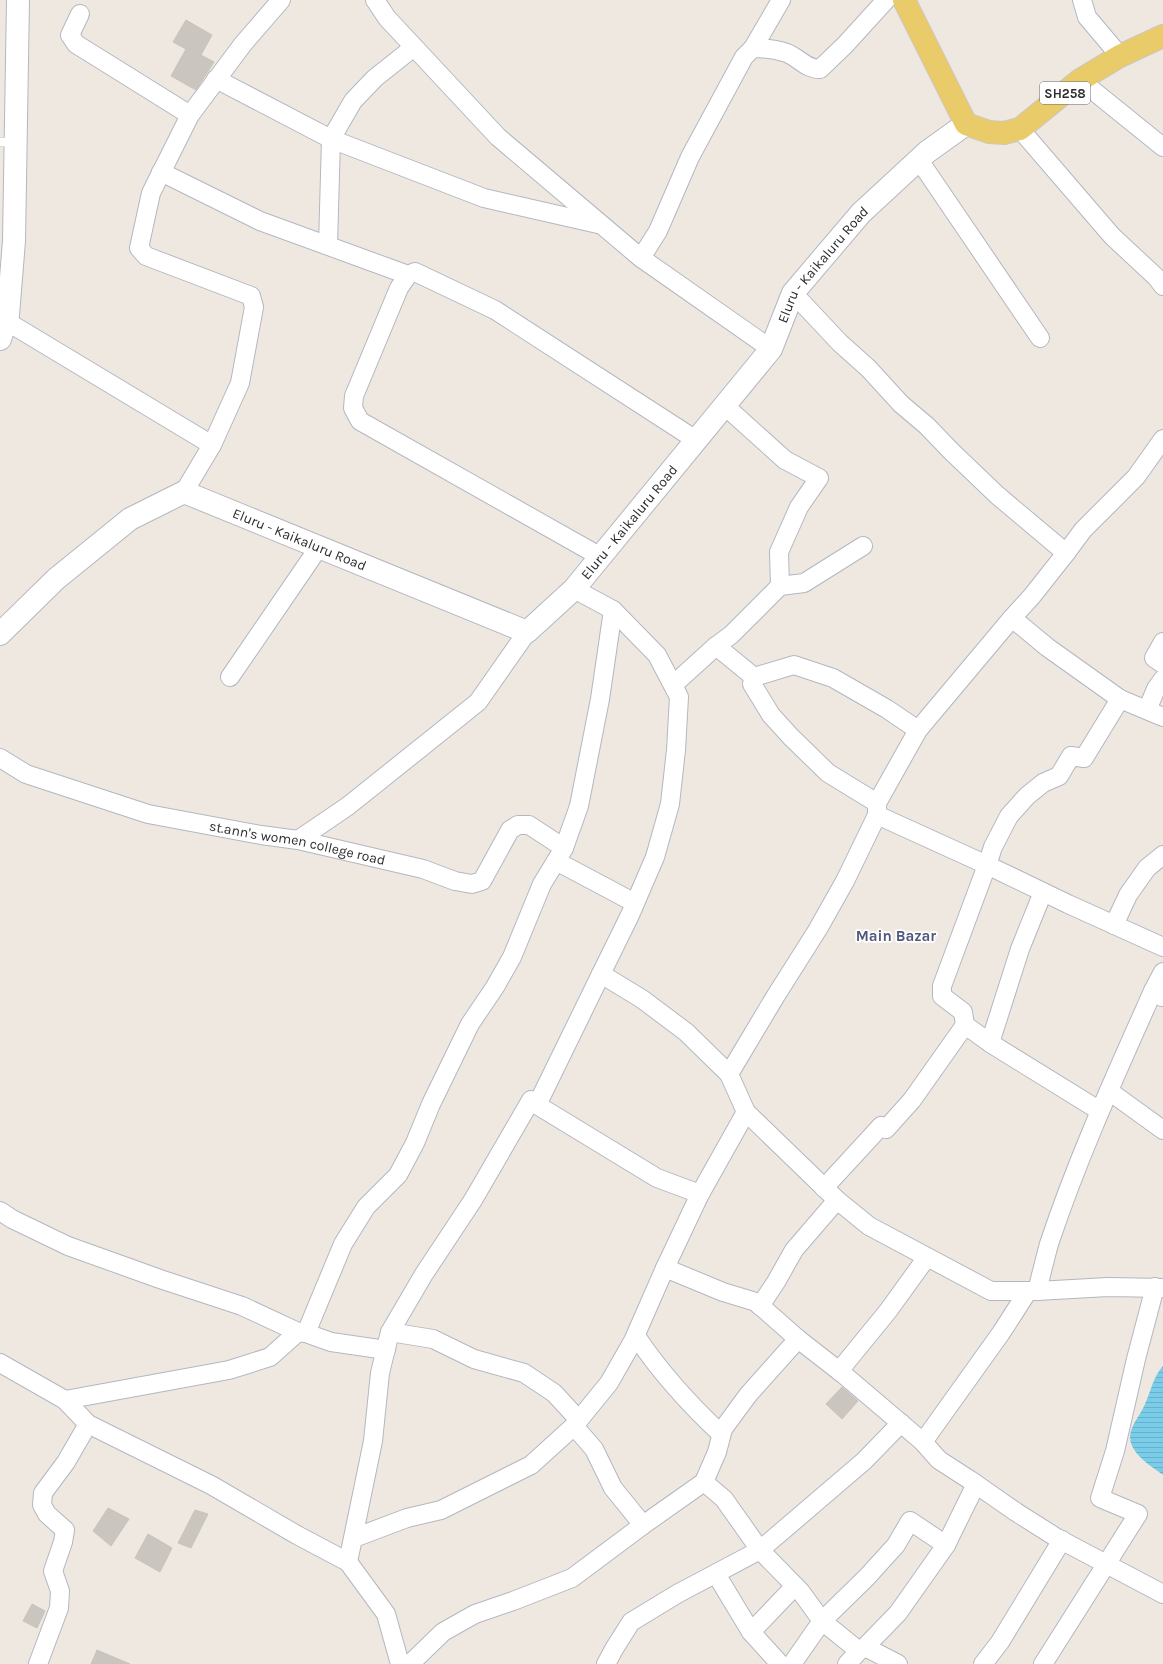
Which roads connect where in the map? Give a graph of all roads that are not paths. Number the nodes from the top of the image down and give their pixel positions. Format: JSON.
{"nodes":[{"id":1,"x":3,"y":0,"type":"edge"},
{"id":2,"x":18,"y":0,"type":"edge"},
{"id":3,"x":281,"y":0,"type":"edge"},
{"id":4,"x":781,"y":0,"type":"edge"},
{"id":5,"x":886,"y":0,"type":"edge"},
{"id":6,"x":904,"y":0,"type":"edge"},
{"id":7,"x":1082,"y":0,"type":"edge"},
{"id":8,"x":384,"y":4,"type":"edge"},
{"id":9,"x":80,"y":14,"type":"dead end"},
{"id":10,"x":1163,"y":36,"type":"edge"},
{"id":11,"x":414,"y":47,"type":"junction"},
{"id":12,"x":753,"y":48,"type":"junction"},
{"id":13,"x":1120,"y":56,"type":"junction"},
{"id":14,"x":216,"y":79,"type":"junction"},
{"id":15,"x":1080,"y":80,"type":"junction"},
{"id":16,"x":190,"y":115,"type":"junction"},
{"id":17,"x":966,"y":124,"type":"junction"},
{"id":18,"x":1020,"y":129,"type":"junction"},
{"id":19,"x":331,"y":139,"type":"junction"},
{"id":20,"x":2,"y":142,"type":"edge"},
{"id":21,"x":1163,"y":147,"type":"edge"},
{"id":22,"x":919,"y":160,"type":"junction"},
{"id":23,"x":161,"y":172,"type":"junction"},
{"id":24,"x":0,"y":210,"type":"edge"},
{"id":25,"x":601,"y":225,"type":"junction"},
{"id":26,"x":328,"y":245,"type":"junction"},
{"id":27,"x":640,"y":258,"type":"junction"},
{"id":28,"x":408,"y":275,"type":"junction"},
{"id":29,"x":1163,"y":286,"type":"edge"},
{"id":30,"x":793,"y":293,"type":"junction"},
{"id":31,"x":3,"y":330,"type":"edge"},
{"id":32,"x":1040,"y":338,"type":"dead end"},
{"id":33,"x":771,"y":349,"type":"junction"},
{"id":34,"x":725,"y":406,"type":"junction"},
{"id":35,"x":696,"y":440,"type":"junction"},
{"id":36,"x":212,"y":445,"type":"junction"},
{"id":37,"x":1161,"y":445,"type":"edge"},
{"id":38,"x":184,"y":492,"type":"junction"},
{"id":39,"x":863,"y":546,"type":"dead end"},
{"id":40,"x":319,"y":547,"type":"junction"},
{"id":41,"x":1066,"y":553,"type":"junction"},
{"id":42,"x":601,"y":557,"type":"junction"},
{"id":43,"x":780,"y":586,"type":"junction"},
{"id":44,"x":574,"y":590,"type":"junction"},
{"id":45,"x":613,"y":610,"type":"junction"},
{"id":46,"x":1012,"y":618,"type":"junction"},
{"id":47,"x":527,"y":632,"type":"junction"},
{"id":48,"x":0,"y":634,"type":"edge"},
{"id":49,"x":1163,"y":642,"type":"edge"},
{"id":50,"x":716,"y":646,"type":"junction"},
{"id":51,"x":1163,"y":664,"type":"edge"},
{"id":52,"x":230,"y":677,"type":"dead end"},
{"id":53,"x":754,"y":677,"type":"junction"},
{"id":54,"x":1163,"y":679,"type":"edge"},
{"id":55,"x":673,"y":685,"type":"junction"},
{"id":56,"x":1120,"y":699,"type":"junction"},
{"id":57,"x":1155,"y":714,"type":"edge"},
{"id":58,"x":918,"y":730,"type":"junction"},
{"id":59,"x":0,"y":758,"type":"edge"},
{"id":60,"x":877,"y":809,"type":"junction"},
{"id":61,"x":298,"y":840,"type":"junction"},
{"id":62,"x":560,"y":855,"type":"junction"},
{"id":63,"x":1163,"y":855,"type":"edge"},
{"id":64,"x":987,"y":865,"type":"junction"},
{"id":65,"x":1043,"y":892,"type":"junction"},
{"id":66,"x":635,"y":903,"type":"junction"},
{"id":67,"x":1114,"y":925,"type":"junction"},
{"id":68,"x":1163,"y":947,"type":"edge"},
{"id":69,"x":1163,"y":972,"type":"edge"},
{"id":70,"x":601,"y":974,"type":"junction"},
{"id":71,"x":1158,"y":994,"type":"edge"},
{"id":72,"x":964,"y":1025,"type":"junction"},
{"id":73,"x":990,"y":1043,"type":"junction"},
{"id":74,"x":729,"y":1074,"type":"junction"},
{"id":75,"x":1109,"y":1091,"type":"junction"},
{"id":76,"x":536,"y":1105,"type":"junction"},
{"id":77,"x":1100,"y":1111,"type":"junction"},
{"id":78,"x":746,"y":1112,"type":"junction"},
{"id":79,"x":1163,"y":1130,"type":"edge"},
{"id":80,"x":700,"y":1194,"type":"junction"},
{"id":81,"x":831,"y":1194,"type":"junction"},
{"id":82,"x":0,"y":1211,"type":"edge"},
{"id":83,"x":927,"y":1257,"type":"junction"},
{"id":84,"x":666,"y":1268,"type":"junction"},
{"id":85,"x":1159,"y":1288,"type":"edge"},
{"id":86,"x":1033,"y":1291,"type":"junction"},
{"id":87,"x":760,"y":1306,"type":"junction"},
{"id":88,"x":302,"y":1332,"type":"junction"},
{"id":89,"x":390,"y":1332,"type":"junction"},
{"id":90,"x":636,"y":1336,"type":"junction"},
{"id":91,"x":798,"y":1340,"type":"junction"},
{"id":92,"x":386,"y":1350,"type":"junction"},
{"id":93,"x":0,"y":1363,"type":"edge"},
{"id":94,"x":839,"y":1371,"type":"junction"},
{"id":95,"x":65,"y":1400,"type":"junction"},
{"id":96,"x":577,"y":1423,"type":"junction"},
{"id":97,"x":901,"y":1423,"type":"junction"},
{"id":98,"x":88,"y":1424,"type":"junction"},
{"id":99,"x":721,"y":1434,"type":"junction"},
{"id":100,"x":923,"y":1442,"type":"junction"},
{"id":101,"x":704,"y":1482,"type":"junction"},
{"id":102,"x":976,"y":1484,"type":"junction"},
{"id":103,"x":643,"y":1525,"type":"junction"},
{"id":104,"x":354,"y":1538,"type":"junction"},
{"id":105,"x":1062,"y":1540,"type":"junction"},
{"id":106,"x":946,"y":1545,"type":"junction"},
{"id":107,"x":760,"y":1550,"type":"junction"},
{"id":108,"x":348,"y":1562,"type":"junction"},
{"id":109,"x":1106,"y":1563,"type":"junction"},
{"id":110,"x":716,"y":1574,"type":"junction"},
{"id":111,"x":795,"y":1586,"type":"junction"},
{"id":112,"x":1163,"y":1594,"type":"edge"},
{"id":113,"x":822,"y":1620,"type":"junction"},
{"id":114,"x":751,"y":1632,"type":"junction"},
{"id":115,"x":862,"y":1649,"type":"junction"},
{"id":116,"x":38,"y":1664,"type":"edge"},
{"id":117,"x":400,"y":1664,"type":"edge"},
{"id":118,"x":410,"y":1664,"type":"edge"},
{"id":119,"x":606,"y":1664,"type":"edge"},
{"id":120,"x":780,"y":1664,"type":"edge"},
{"id":121,"x":792,"y":1664,"type":"edge"},
{"id":122,"x":847,"y":1664,"type":"edge"},
{"id":123,"x":898,"y":1664,"type":"edge"},
{"id":124,"x":983,"y":1664,"type":"edge"},
{"id":125,"x":1043,"y":1664,"type":"edge"}],
"edges":[{"from":1,"to":20,"type":"main road"},
{"from":2,"to":31,"type":"main road"},
{"from":3,"to":14,"type":"street"},
{"from":4,"to":12,"type":"street"},
{"from":5,"to":12,"type":"street"},
{"from":6,"to":17,"type":"main road"},
{"from":7,"to":13,"type":"street"},
{"from":8,"to":11,"type":"street"},
{"from":9,"to":16,"type":"street"},
{"from":10,"to":13,"type":"main road","number":"SH258"},
{"from":11,"to":19,"type":"street"},
{"from":11,"to":25,"type":"street"},
{"from":12,"to":27,"type":"street"},
{"from":13,"to":15,"type":"main road","number":"SH258"},
{"from":14,"to":16,"type":"street"},
{"from":14,"to":19,"type":"street"},
{"from":15,"to":18,"type":"main road","number":"SH258"},
{"from":15,"to":21,"type":"street"},
{"from":16,"to":23,"type":"street"},
{"from":17,"to":18,"type":"main road","number":"SH258"},
{"from":17,"to":22,"type":"main road","name":"Eluru - Kaikaluru Road"},
{"from":18,"to":29,"type":"street"},
{"from":19,"to":25,"type":"street"},
{"from":19,"to":26,"type":"street"},
{"from":20,"to":24,"type":"main road"},
{"from":22,"to":30,"type":"main road","name":"Eluru - Kaikaluru Road"},
{"from":22,"to":32,"type":"street"},
{"from":23,"to":26,"type":"street"},
{"from":23,"to":36,"type":"street"},
{"from":25,"to":27,"type":"street"},
{"from":26,"to":28,"type":"street"},
{"from":27,"to":33,"type":"street"},
{"from":28,"to":35,"type":"street"},
{"from":28,"to":42,"type":"street"},
{"from":30,"to":33,"type":"main road","name":"Eluru - Kaikaluru Road"},
{"from":30,"to":41,"type":"street"},
{"from":31,"to":36,"type":"street"},
{"from":33,"to":34,"type":"main road","name":"Eluru - Kaikaluru Road"},
{"from":34,"to":35,"type":"main road","name":"Eluru - Kaikaluru Road"},
{"from":34,"to":43,"type":"street"},
{"from":35,"to":42,"type":"main road","name":"Eluru - Kaikaluru Road"},
{"from":36,"to":38,"type":"street"},
{"from":37,"to":41,"type":"street"},
{"from":38,"to":40,"type":"main road","name":"Eluru - Kaikaluru Road"},
{"from":38,"to":48,"type":"main road"},
{"from":39,"to":43,"type":"street"},
{"from":40,"to":47,"type":"main road","name":"Eluru - Kaikaluru Road"},
{"from":40,"to":52,"type":"street"},
{"from":41,"to":46,"type":"street"},
{"from":42,"to":44,"type":"main road","name":"Eluru - Kaikaluru Road"},
{"from":43,"to":50,"type":"street"},
{"from":44,"to":45,"type":"street"},
{"from":44,"to":47,"type":"main road","name":"Eluru - Kaikaluru Road"},
{"from":45,"to":55,"type":"street"},
{"from":45,"to":62,"type":"street"},
{"from":46,"to":56,"type":"street"},
{"from":46,"to":58,"type":"street"},
{"from":47,"to":61,"type":"street"},
{"from":49,"to":51,"type":"street"},
{"from":50,"to":53,"type":"street"},
{"from":50,"to":55,"type":"street"},
{"from":53,"to":58,"type":"street"},
{"from":53,"to":60,"type":"street"},
{"from":54,"to":57,"type":"street"},
{"from":55,"to":66,"type":"street"},
{"from":56,"to":57,"type":"street"},
{"from":56,"to":64,"type":"street"},
{"from":58,"to":60,"type":"street"},
{"from":59,"to":61,"type":"street","name":"st.ann's women college road"},
{"from":60,"to":64,"type":"street"},
{"from":60,"to":74,"type":"street"},
{"from":61,"to":62,"type":"street","name":"st.ann's women college road"},
{"from":62,"to":66,"type":"street","name":"st.ann's women college road"},
{"from":62,"to":88,"type":"street"},
{"from":63,"to":67,"type":"street"},
{"from":64,"to":65,"type":"street"},
{"from":64,"to":72,"type":"street"},
{"from":65,"to":67,"type":"street"},
{"from":65,"to":73,"type":"street"},
{"from":66,"to":70,"type":"street"},
{"from":67,"to":68,"type":"street"},
{"from":69,"to":71,"type":"street"},
{"from":70,"to":74,"type":"street"},
{"from":70,"to":76,"type":"street"},
{"from":71,"to":75,"type":"street"},
{"from":72,"to":73,"type":"street"},
{"from":72,"to":81,"type":"street"},
{"from":73,"to":77,"type":"street"},
{"from":74,"to":78,"type":"street"},
{"from":75,"to":77,"type":"street"},
{"from":75,"to":79,"type":"street"},
{"from":76,"to":80,"type":"street"},
{"from":76,"to":89,"type":"street"},
{"from":77,"to":86,"type":"street"},
{"from":78,"to":80,"type":"street"},
{"from":78,"to":81,"type":"street"},
{"from":80,"to":84,"type":"street"},
{"from":81,"to":83,"type":"street"},
{"from":81,"to":87,"type":"street"},
{"from":82,"to":88,"type":"street"},
{"from":83,"to":86,"type":"street"},
{"from":83,"to":94,"type":"street"},
{"from":84,"to":87,"type":"street"},
{"from":84,"to":90,"type":"street"},
{"from":85,"to":86,"type":"street"},
{"from":85,"to":109,"type":"street"},
{"from":86,"to":100,"type":"street"},
{"from":87,"to":91,"type":"street"},
{"from":88,"to":92,"type":"street"},
{"from":88,"to":95,"type":"street"},
{"from":89,"to":92,"type":"street"},
{"from":89,"to":96,"type":"street"},
{"from":90,"to":96,"type":"street"},
{"from":90,"to":99,"type":"street"},
{"from":91,"to":94,"type":"street"},
{"from":91,"to":99,"type":"street"},
{"from":92,"to":104,"type":"street"},
{"from":93,"to":95,"type":"street"},
{"from":94,"to":97,"type":"street"},
{"from":95,"to":98,"type":"street"},
{"from":96,"to":103,"type":"street"},
{"from":96,"to":104,"type":"street"},
{"from":97,"to":100,"type":"street"},
{"from":97,"to":107,"type":"street"},
{"from":98,"to":108,"type":"street"},
{"from":98,"to":116,"type":"street"},
{"from":99,"to":101,"type":"street"},
{"from":100,"to":102,"type":"street"},
{"from":101,"to":103,"type":"street"},
{"from":101,"to":107,"type":"street"},
{"from":102,"to":105,"type":"street"},
{"from":102,"to":106,"type":"street"},
{"from":103,"to":118,"type":"street"},
{"from":104,"to":108,"type":"street"},
{"from":105,"to":109,"type":"street"},
{"from":105,"to":124,"type":"street"},
{"from":106,"to":113,"type":"street"},
{"from":106,"to":115,"type":"street"},
{"from":107,"to":110,"type":"street"},
{"from":107,"to":111,"type":"street"},
{"from":108,"to":117,"type":"street"},
{"from":109,"to":112,"type":"street"},
{"from":109,"to":125,"type":"street"},
{"from":110,"to":114,"type":"street"},
{"from":110,"to":119,"type":"street"},
{"from":111,"to":113,"type":"street"},
{"from":111,"to":114,"type":"street"},
{"from":113,"to":115,"type":"street"},
{"from":113,"to":121,"type":"street"},
{"from":114,"to":120,"type":"street"},
{"from":115,"to":122,"type":"street"},
{"from":115,"to":123,"type":"street"}]}
